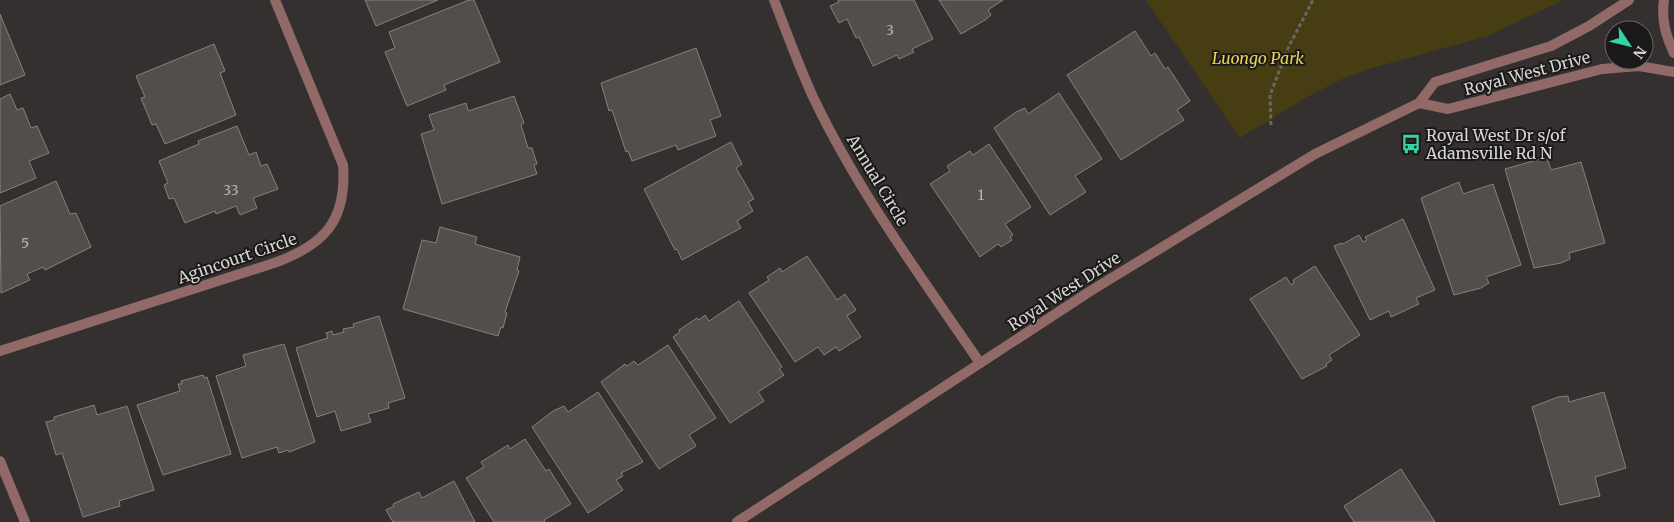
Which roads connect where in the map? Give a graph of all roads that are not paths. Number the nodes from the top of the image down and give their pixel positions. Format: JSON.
{"nodes":[{"id":1,"x":275,"y":0,"type":"edge"},
{"id":2,"x":774,"y":0,"type":"edge"},
{"id":3,"x":1629,"y":0,"type":"edge"},
{"id":4,"x":1664,"y":0,"type":"edge"},
{"id":5,"x":1674,"y":53,"type":"edge"},
{"id":6,"x":1674,"y":72,"type":"edge"},
{"id":7,"x":1419,"y":103,"type":"junction"},
{"id":8,"x":0,"y":351,"type":"edge"},
{"id":9,"x":980,"y":363,"type":"junction"},
{"id":10,"x":0,"y":461,"type":"edge"},
{"id":11,"x":25,"y":522,"type":"edge"},
{"id":12,"x":737,"y":522,"type":"edge"}],
"edges":[{"from":1,"to":8,"type":"street","name":"Agincourt Circle"},
{"from":2,"to":9,"type":"street","name":"Annual Circle"},
{"from":3,"to":7,"type":"street","name":"Royal West Drive"},
{"from":4,"to":5,"type":"street"},
{"from":6,"to":7,"type":"street","name":"Royal West Drive"},
{"from":7,"to":9,"type":"street","name":"Royal West Drive"},
{"from":9,"to":12,"type":"street","name":"Royal West Drive"},
{"from":10,"to":11,"type":"street"}]}
